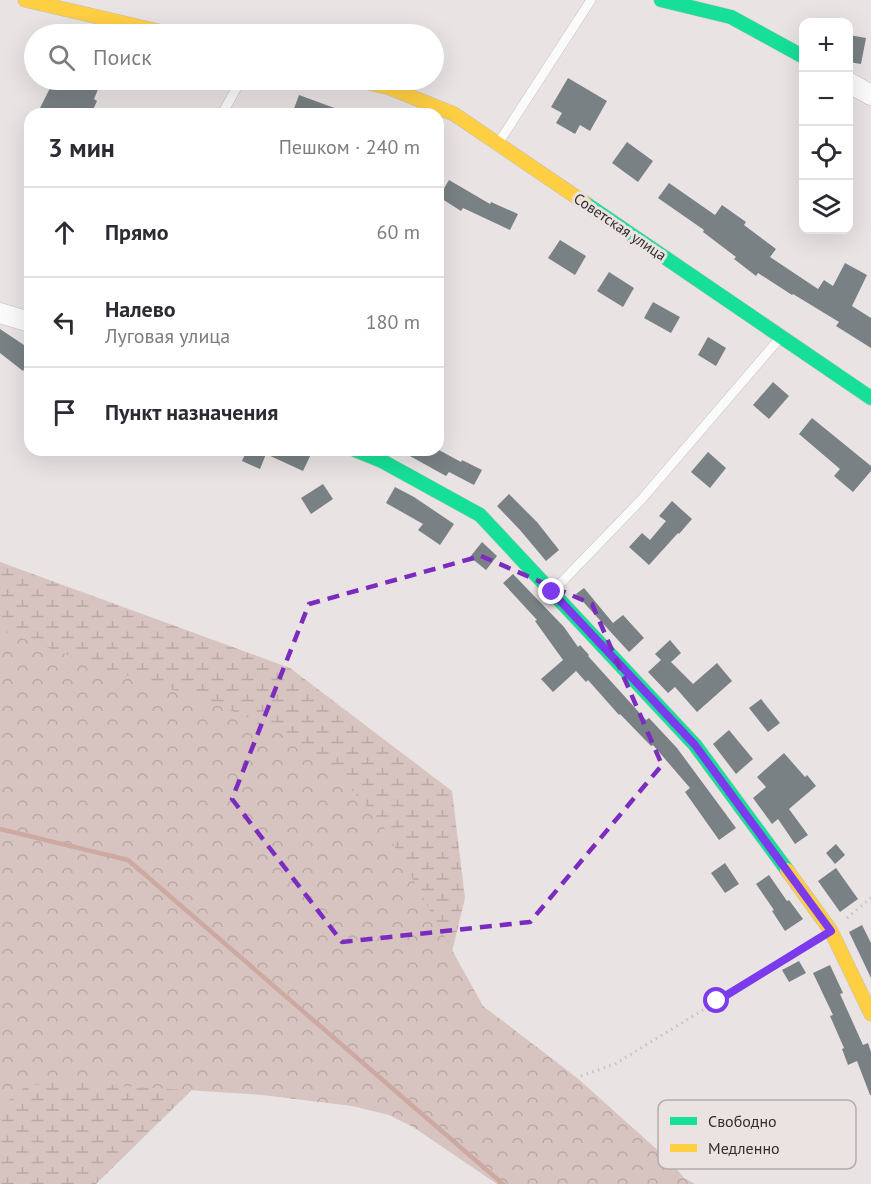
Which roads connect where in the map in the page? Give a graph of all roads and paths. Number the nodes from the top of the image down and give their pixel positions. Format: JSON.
{"nodes":[{"id":1,"x":591,"y":0,"type":"edge"},
{"id":2,"x":661,"y":0,"type":"edge"},
{"id":3,"x":38,"y":2,"type":"edge"},
{"id":4,"x":129,"y":24,"type":"edge"},
{"id":5,"x":799,"y":54,"type":"edge"},
{"id":6,"x":853,"y":84,"type":"edge"},
{"id":7,"x":235,"y":90,"type":"edge"},
{"id":8,"x":395,"y":90,"type":"edge"},
{"id":9,"x":871,"y":95,"type":"edge"},
{"id":10,"x":225,"y":108,"type":"edge"},
{"id":11,"x":439,"y":108,"type":"edge"},
{"id":12,"x":444,"y":110,"type":"edge"},
{"id":13,"x":498,"y":144,"type":"junction"},
{"id":14,"x":0,"y":313,"type":"edge"},
{"id":15,"x":24,"y":320,"type":"edge"},
{"id":16,"x":781,"y":338,"type":"junction"},
{"id":17,"x":871,"y":398,"type":"edge"},
{"id":18,"x":370,"y":456,"type":"edge"},
{"id":19,"x":552,"y":592,"type":"junction"},
{"id":20,"x":871,"y":898,"type":"edge"},
{"id":21,"x":831,"y":931,"type":"junction"},
{"id":22,"x":871,"y":1014,"type":"edge"},
{"id":23,"x":581,"y":1076,"type":"dead end"}],
"edges":[{"from":1,"to":13,"type":"lane"},
{"from":2,"to":5,"type":"street"},
{"from":3,"to":4,"type":"street"},
{"from":6,"to":9,"type":"street"},
{"from":7,"to":10,"type":"lane"},
{"from":8,"to":11,"type":"street","name":"Советская улица"},
{"from":12,"to":13,"type":"street","name":"Советская улица"},
{"from":13,"to":16,"type":"street","name":"Советская улица"},
{"from":14,"to":15,"type":"street"},
{"from":16,"to":17,"type":"street","name":"Советская улица"},
{"from":16,"to":19,"type":"lane"},
{"from":18,"to":19,"type":"street"},
{"from":19,"to":21,"type":"street"},
{"from":20,"to":21,"type":"path"},
{"from":21,"to":22,"type":"street"},
{"from":21,"to":23,"type":"path"}]}
